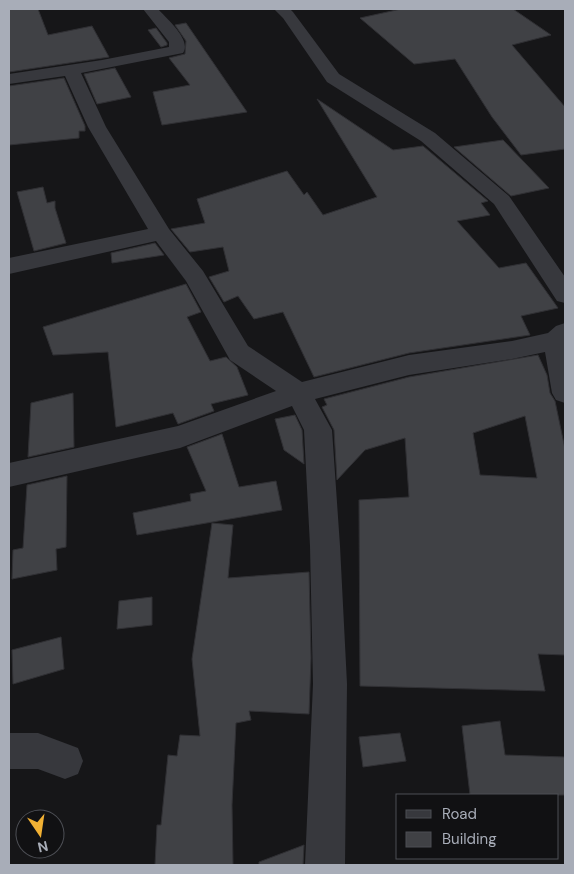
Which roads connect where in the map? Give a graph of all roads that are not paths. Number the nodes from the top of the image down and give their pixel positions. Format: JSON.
{"nodes":[{"id":1,"x":150,"y":9,"type":"edge"},
{"id":2,"x":281,"y":9,"type":"edge"},
{"id":3,"x":71,"y":70,"type":"junction"},
{"id":4,"x":9,"y":79,"type":"edge"},
{"id":5,"x":161,"y":233,"type":"junction"},
{"id":6,"x":9,"y":266,"type":"edge"},
{"id":7,"x":565,"y":295,"type":"edge"},
{"id":8,"x":562,"y":336,"type":"edge"},
{"id":9,"x":298,"y":393,"type":"junction"},
{"id":10,"x":565,"y":393,"type":"edge"},
{"id":11,"x":9,"y":475,"type":"edge"},
{"id":12,"x":9,"y":751,"type":"edge"},
{"id":13,"x":65,"y":761,"type":"dead end"},
{"id":14,"x":325,"y":865,"type":"edge"}],
"edges":[{"from":1,"to":3,"type":"street"},
{"from":2,"to":7,"type":"street"},
{"from":3,"to":4,"type":"street"},
{"from":3,"to":5,"type":"street"},
{"from":5,"to":6,"type":"street"},
{"from":5,"to":9,"type":"street"},
{"from":8,"to":9,"type":"street"},
{"from":8,"to":10,"type":"street"},
{"from":9,"to":11,"type":"street"},
{"from":9,"to":14,"type":"street"},
{"from":12,"to":13,"type":"street"}]}
